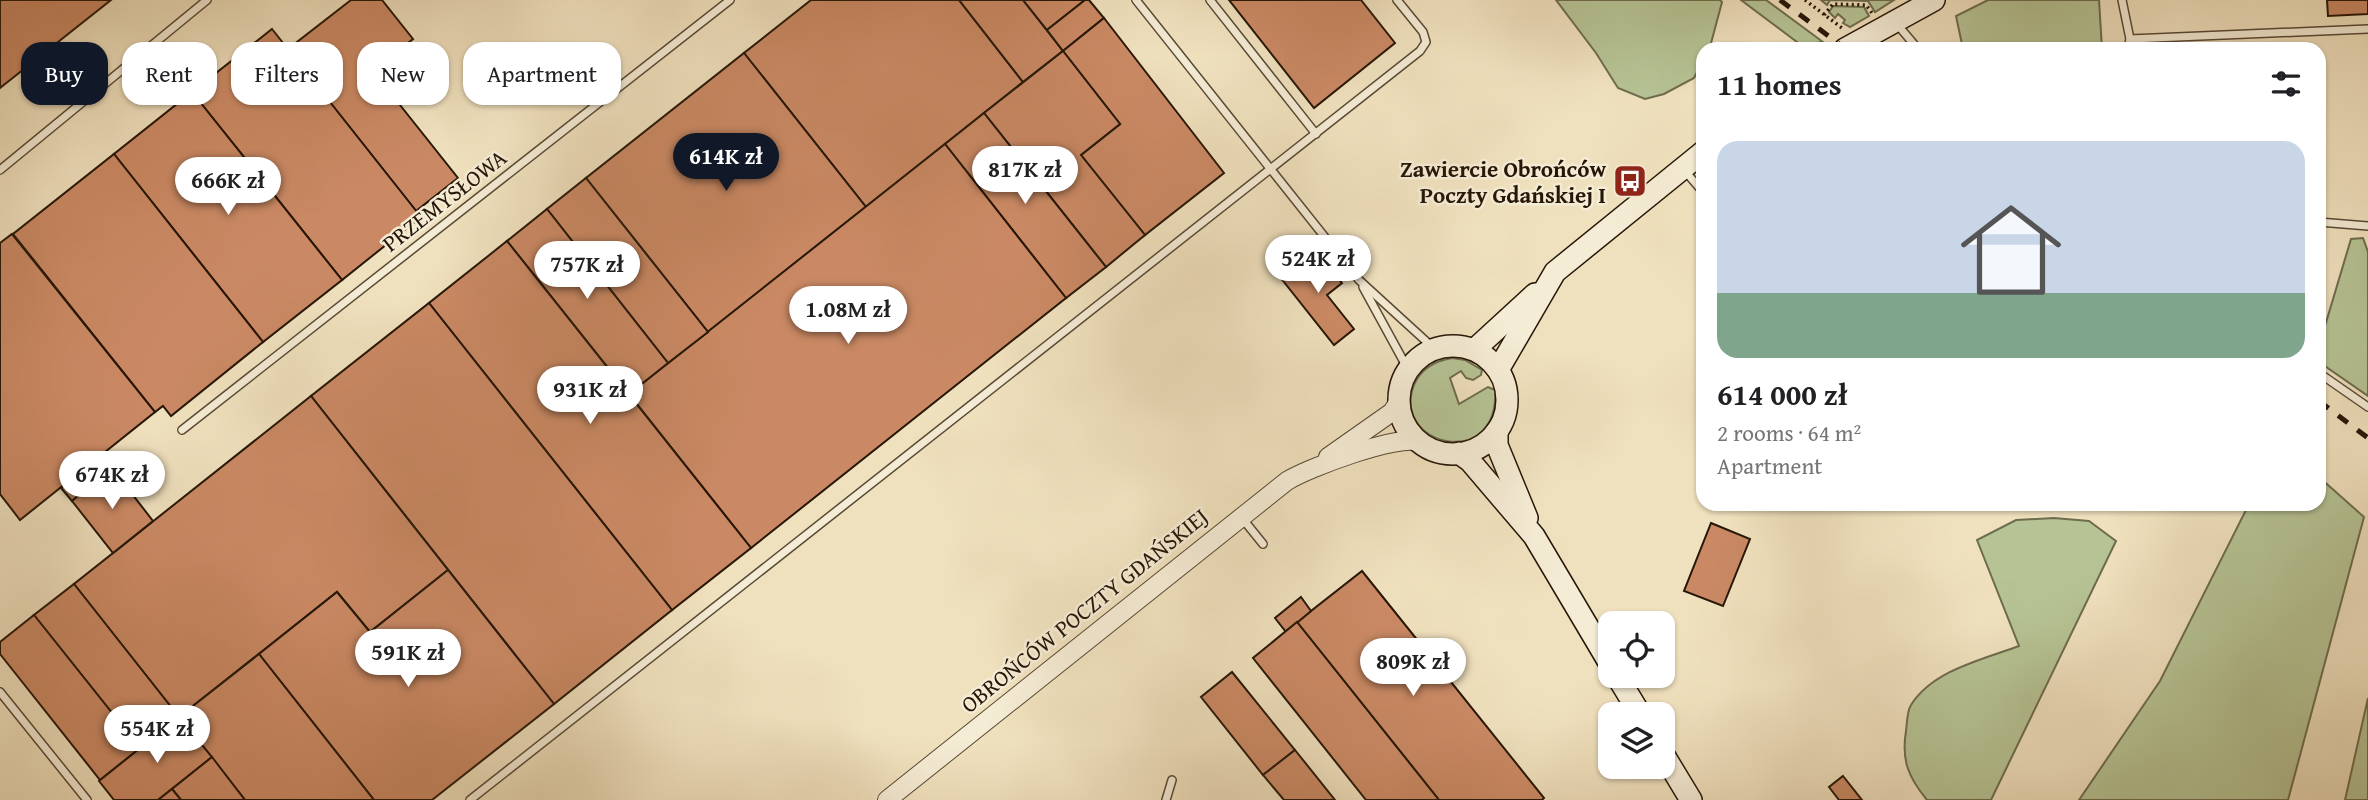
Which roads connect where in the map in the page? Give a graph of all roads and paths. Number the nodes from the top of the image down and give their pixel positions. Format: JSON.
{"nodes":[{"id":1,"x":207,"y":0,"type":"edge"},
{"id":2,"x":730,"y":0,"type":"edge"},
{"id":3,"x":1136,"y":0,"type":"edge"},
{"id":4,"x":1210,"y":0,"type":"edge"},
{"id":5,"x":1397,"y":0,"type":"edge"},
{"id":6,"x":1805,"y":0,"type":"edge"},
{"id":7,"x":1934,"y":0,"type":"edge"},
{"id":8,"x":2122,"y":0,"type":"edge"},
{"id":9,"x":1824,"y":15,"type":"junction"},
{"id":10,"x":1884,"y":19,"type":"junction"},
{"id":11,"x":2368,"y":29,"type":"edge"},
{"id":12,"x":2130,"y":39,"type":"junction"},
{"id":13,"x":1847,"y":41,"type":"edge"},
{"id":14,"x":1910,"y":42,"type":"edge"},
{"id":15,"x":2129,"y":42,"type":"edge"},
{"id":16,"x":1316,"y":134,"type":"junction"},
{"id":17,"x":1696,"y":157,"type":"edge"},
{"id":18,"x":1682,"y":168,"type":"junction"},
{"id":19,"x":1269,"y":169,"type":"junction"},
{"id":20,"x":0,"y":170,"type":"edge"},
{"id":21,"x":1696,"y":184,"type":"edge"},
{"id":22,"x":2326,"y":223,"type":"edge"},
{"id":23,"x":2368,"y":226,"type":"edge"},
{"id":24,"x":1359,"y":280,"type":"junction"},
{"id":25,"x":1544,"y":285,"type":"junction"},
{"id":26,"x":1440,"y":348,"type":"junction"},
{"id":27,"x":1474,"y":350,"type":"junction"},
{"id":28,"x":1498,"y":370,"type":"junction"},
{"id":29,"x":1405,"y":375,"type":"junction"},
{"id":30,"x":2326,"y":378,"type":"edge"},
{"id":31,"x":1399,"y":401,"type":"junction"},
{"id":32,"x":2368,"y":407,"type":"edge"},
{"id":33,"x":182,"y":430,"type":"dead end"},
{"id":34,"x":1497,"y":431,"type":"junction"},
{"id":35,"x":1419,"y":442,"type":"junction"},
{"id":36,"x":1459,"y":453,"type":"junction"},
{"id":37,"x":1316,"y":465,"type":"junction"},
{"id":38,"x":1242,"y":517,"type":"junction"},
{"id":39,"x":1534,"y":536,"type":"junction"},
{"id":40,"x":1263,"y":544,"type":"dead end"},
{"id":41,"x":1598,"y":644,"type":"edge"},
{"id":42,"x":0,"y":692,"type":"edge"},
{"id":43,"x":1675,"y":772,"type":"edge"},
{"id":44,"x":1172,"y":780,"type":"dead end"},
{"id":45,"x":87,"y":800,"type":"edge"},
{"id":46,"x":470,"y":800,"type":"edge"},
{"id":47,"x":887,"y":800,"type":"edge"},
{"id":48,"x":1166,"y":800,"type":"edge"},
{"id":49,"x":1692,"y":800,"type":"edge"}],
"edges":[{"from":1,"to":20,"type":"lane"},
{"from":2,"to":33,"type":"lane","name":"PRZEMYSŁOWA"},
{"from":3,"to":19,"type":"lane"},
{"from":4,"to":16,"type":"lane"},
{"from":5,"to":16,"type":"lane"},
{"from":6,"to":9,"type":"path"},
{"from":7,"to":10,"type":"main road"},
{"from":8,"to":12,"type":"lane"},
{"from":9,"to":10,"type":"path"},
{"from":9,"to":13,"type":"path"},
{"from":10,"to":13,"type":"main road"},
{"from":10,"to":14,"type":"lane"},
{"from":11,"to":12,"type":"lane"},
{"from":12,"to":15,"type":"lane"},
{"from":16,"to":19,"type":"lane"},
{"from":17,"to":18,"type":"main road"},
{"from":18,"to":21,"type":"lane"},
{"from":18,"to":25,"type":"main road"},
{"from":19,"to":24,"type":"lane"},
{"from":19,"to":46,"type":"lane"},
{"from":22,"to":23,"type":"lane"},
{"from":24,"to":26,"type":"lane"},
{"from":24,"to":29,"type":"lane"},
{"from":25,"to":27,"type":"main road"},
{"from":25,"to":28,"type":"main road"},
{"from":26,"to":27,"type":"main road"},
{"from":26,"to":29,"type":"main road"},
{"from":27,"to":28,"type":"main road"},
{"from":28,"to":34,"type":"main road"},
{"from":29,"to":31,"type":"main road"},
{"from":30,"to":32,"type":"lane"},
{"from":31,"to":35,"type":"main road"},
{"from":31,"to":37,"type":"street","name":"OBROŃCÓW POCZTY GDAŃSKIEJ"},
{"from":34,"to":36,"type":"main road"},
{"from":34,"to":39,"type":"main road"},
{"from":35,"to":36,"type":"main road"},
{"from":35,"to":37,"type":"street","name":"OBROŃCÓW POCZTY GDAŃSKIEJ"},
{"from":36,"to":39,"type":"main road"},
{"from":37,"to":38,"type":"street","name":"OBROŃCÓW POCZTY GDAŃSKIEJ"},
{"from":38,"to":40,"type":"lane"},
{"from":38,"to":47,"type":"street","name":"OBROŃCÓW POCZTY GDAŃSKIEJ"},
{"from":39,"to":41,"type":"main road"},
{"from":42,"to":45,"type":"lane"},
{"from":43,"to":49,"type":"main road"},
{"from":44,"to":48,"type":"lane"}]}
